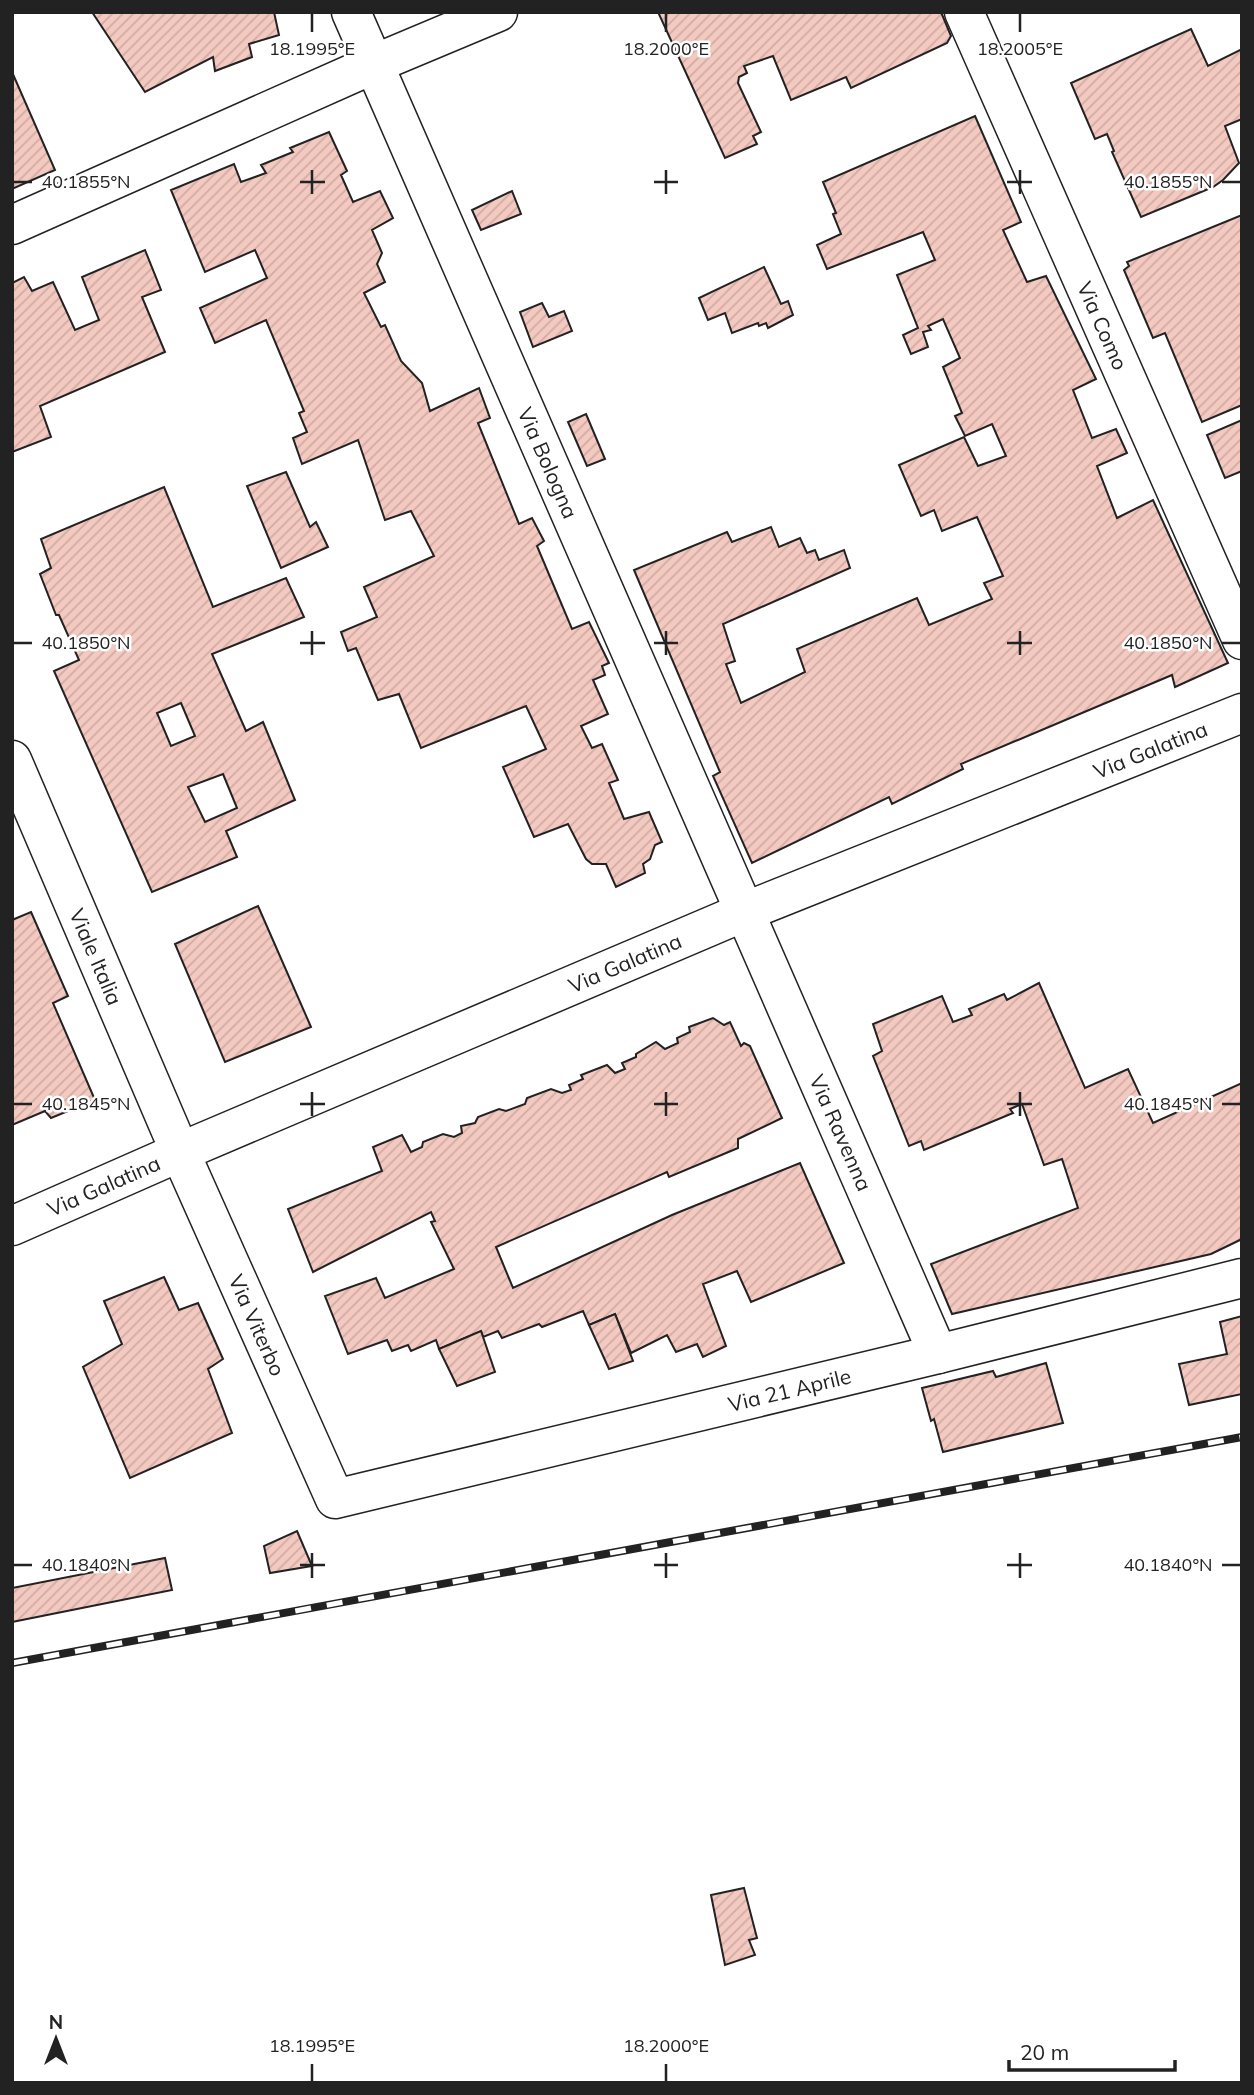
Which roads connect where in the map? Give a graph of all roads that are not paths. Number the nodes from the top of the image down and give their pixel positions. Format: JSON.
{"nodes":[{"id":1,"x":351,"y":12,"type":"edge"},
{"id":2,"x":498,"y":12,"type":"edge"},
{"id":3,"x":964,"y":12,"type":"edge"},
{"id":4,"x":374,"y":64,"type":"junction"},
{"id":5,"x":12,"y":225,"type":"edge"},
{"id":6,"x":1242,"y":640,"type":"edge"},
{"id":7,"x":1242,"y":713,"type":"edge"},
{"id":8,"x":12,"y":760,"type":"edge"},
{"id":9,"x":744,"y":912,"type":"junction"},
{"id":10,"x":180,"y":1152,"type":"junction"},
{"id":11,"x":12,"y":1226,"type":"edge"},
{"id":12,"x":1242,"y":1278,"type":"edge"},
{"id":13,"x":938,"y":1354,"type":"junction"},
{"id":14,"x":335,"y":1499,"type":"joint"}],
"edges":[{"from":1,"to":4,"type":"street","name":"Via Bologna"},
{"from":2,"to":4,"type":"street"},
{"from":3,"to":6,"type":"street","name":"Via Como"},
{"from":4,"to":5,"type":"street"},
{"from":4,"to":9,"type":"street","name":"Via Bologna"},
{"from":7,"to":9,"type":"street","name":"Via Galatina"},
{"from":8,"to":10,"type":"street","name":"Viale Italia"},
{"from":9,"to":10,"type":"street","name":"Via Galatina"},
{"from":9,"to":13,"type":"street","name":"Via Ravenna"},
{"from":10,"to":11,"type":"street","name":"Via Galatina"},
{"from":10,"to":14,"type":"street","name":"Via Viterbo"},
{"from":12,"to":13,"type":"street","name":"Via 21 Aprile"},
{"from":13,"to":14,"type":"street","name":"Via 21 Aprile"}]}
